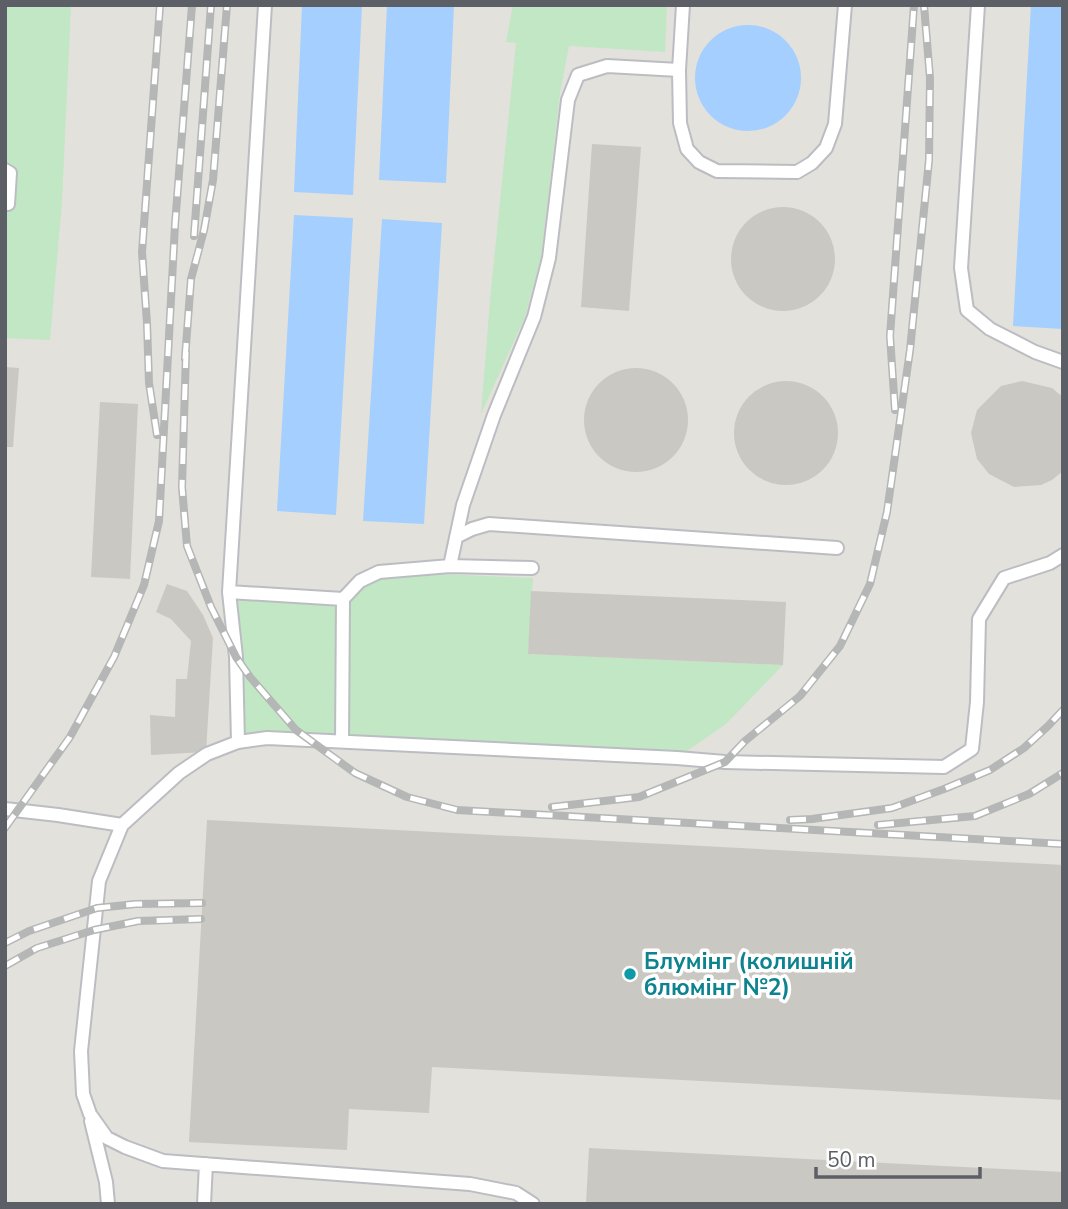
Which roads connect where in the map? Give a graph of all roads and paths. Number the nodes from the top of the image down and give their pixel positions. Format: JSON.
{"nodes":[{"id":1,"x":265,"y":5,"type":"edge"},
{"id":2,"x":683,"y":5,"type":"edge"},
{"id":3,"x":845,"y":5,"type":"edge"},
{"id":4,"x":978,"y":5,"type":"edge"},
{"id":5,"x":679,"y":71,"type":"junction"},
{"id":6,"x":5,"y":170,"type":"edge"},
{"id":7,"x":8,"y":204,"type":"dead end"},
{"id":8,"x":1063,"y":362,"type":"edge"},
{"id":9,"x":456,"y":537,"type":"junction"},
{"id":10,"x":837,"y":548,"type":"dead end"},
{"id":11,"x":1063,"y":555,"type":"edge"},
{"id":12,"x":450,"y":566,"type":"junction"},
{"id":13,"x":532,"y":568,"type":"dead end"},
{"id":14,"x":229,"y":592,"type":"junction"},
{"id":15,"x":343,"y":599,"type":"junction"},
{"id":16,"x":342,"y":741,"type":"junction"},
{"id":17,"x":238,"y":742,"type":"junction"},
{"id":18,"x":5,"y":810,"type":"edge"},
{"id":19,"x":122,"y":825,"type":"junction"},
{"id":20,"x":90,"y":1114,"type":"junction"},
{"id":21,"x":206,"y":1164,"type":"junction"},
{"id":22,"x":108,"y":1204,"type":"edge"},
{"id":23,"x":204,"y":1204,"type":"edge"},
{"id":24,"x":533,"y":1204,"type":"edge"}],
"edges":[{"from":1,"to":14,"type":"lane"},
{"from":2,"to":5,"type":"lane"},
{"from":3,"to":5,"type":"lane"},
{"from":4,"to":8,"type":"lane"},
{"from":5,"to":9,"type":"lane"},
{"from":6,"to":7,"type":"lane"},
{"from":9,"to":10,"type":"lane"},
{"from":9,"to":12,"type":"lane"},
{"from":11,"to":16,"type":"lane"},
{"from":12,"to":13,"type":"lane"},
{"from":12,"to":15,"type":"lane"},
{"from":14,"to":15,"type":"lane"},
{"from":14,"to":17,"type":"lane"},
{"from":15,"to":16,"type":"lane"},
{"from":16,"to":17,"type":"lane"},
{"from":17,"to":19,"type":"lane"},
{"from":18,"to":19,"type":"lane"},
{"from":19,"to":20,"type":"lane"},
{"from":20,"to":21,"type":"lane"},
{"from":20,"to":22,"type":"lane"},
{"from":21,"to":23,"type":"lane"},
{"from":21,"to":24,"type":"lane"}]}
